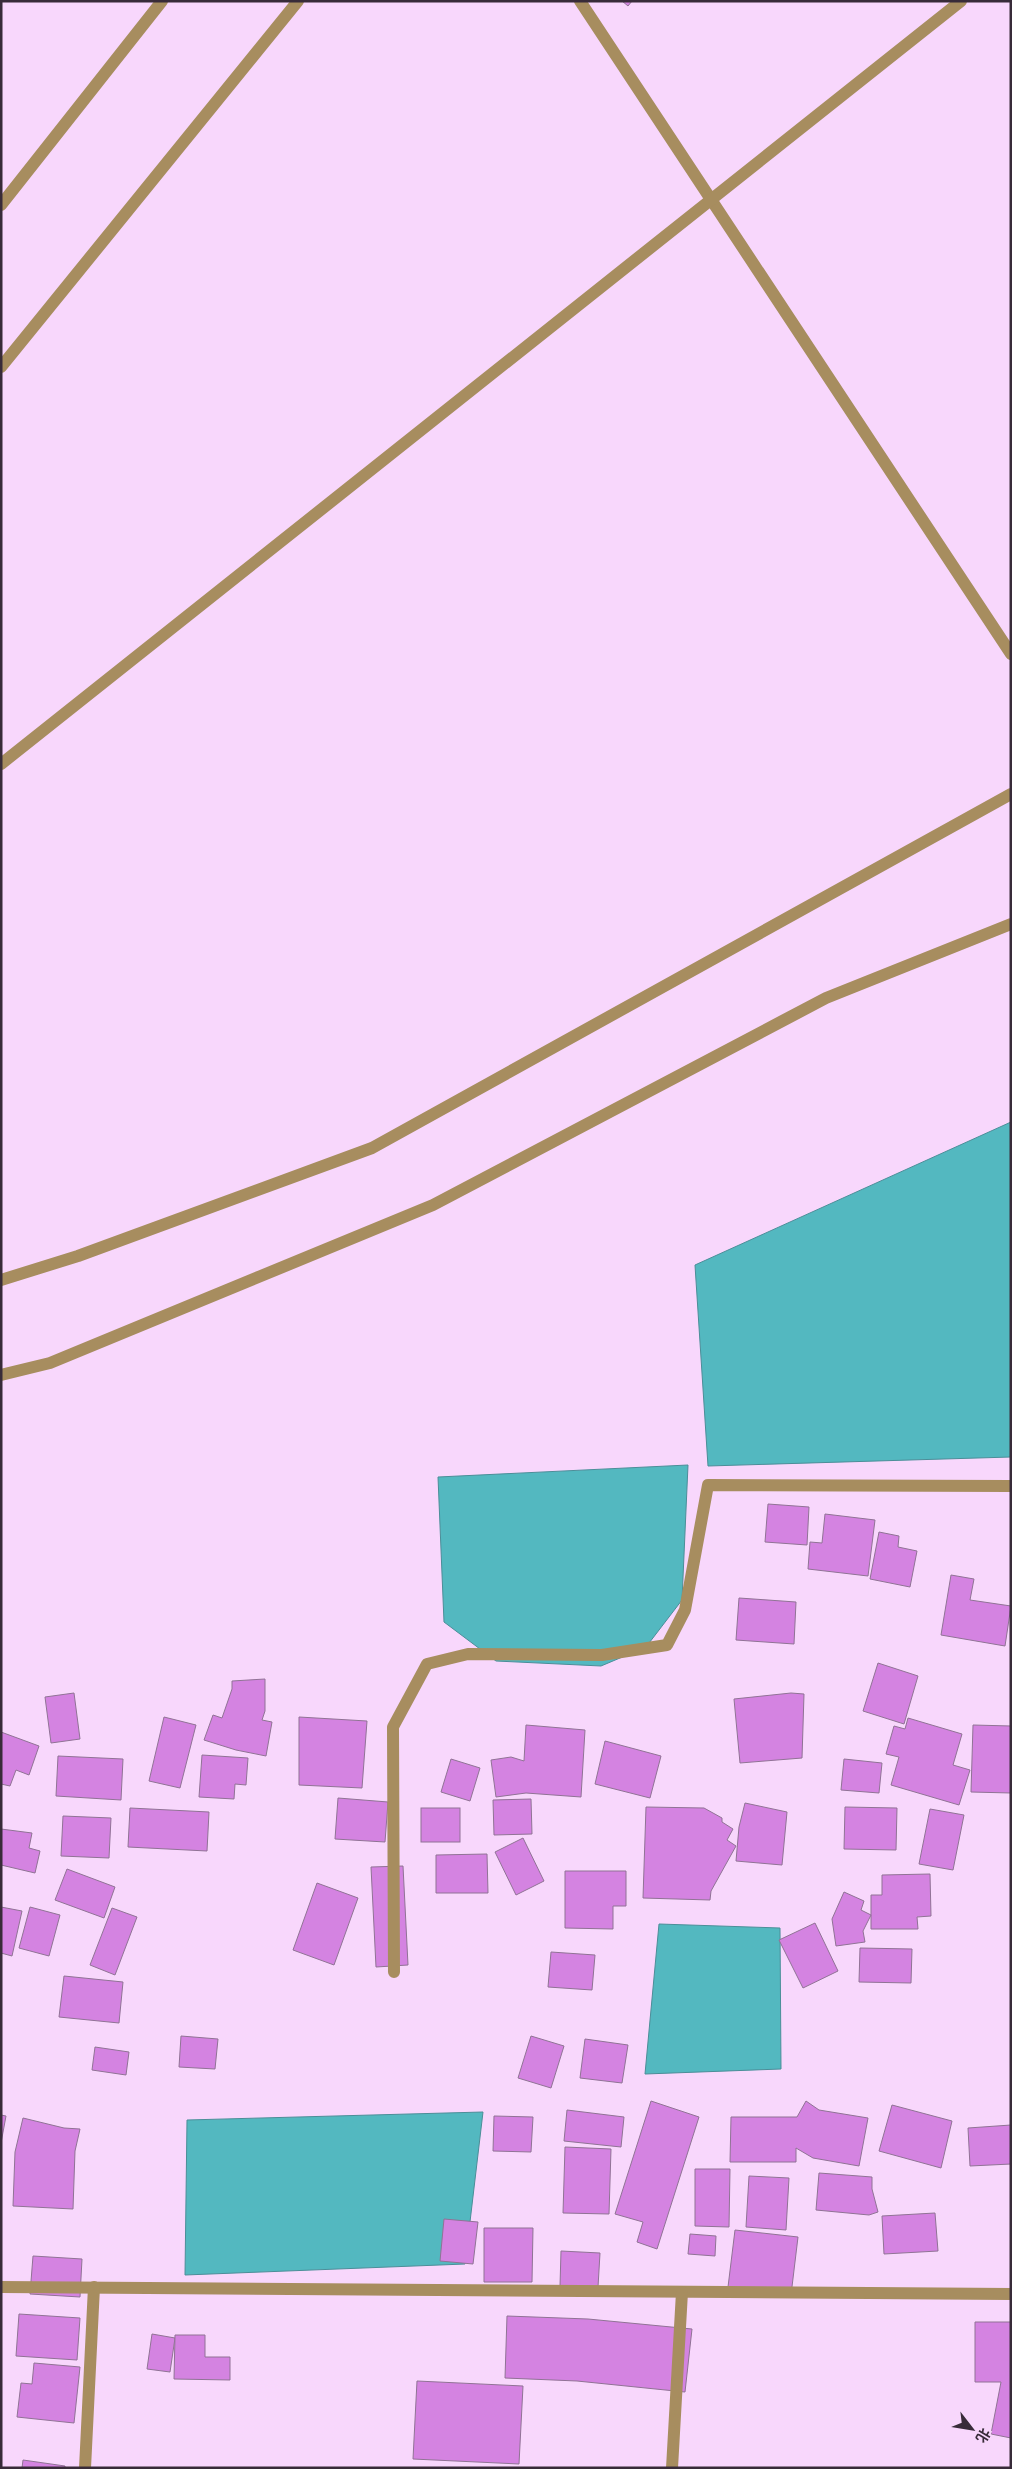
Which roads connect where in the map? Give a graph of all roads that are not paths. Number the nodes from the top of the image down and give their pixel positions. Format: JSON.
{"nodes":[{"id":1,"x":162,"y":1,"type":"edge"},
{"id":2,"x":298,"y":1,"type":"edge"},
{"id":3,"x":580,"y":1,"type":"edge"},
{"id":4,"x":961,"y":1,"type":"edge"},
{"id":5,"x":711,"y":200,"type":"junction"},
{"id":6,"x":1,"y":205,"type":"edge"},
{"id":7,"x":1,"y":367,"type":"edge"},
{"id":8,"x":1011,"y":654,"type":"edge"},
{"id":9,"x":1,"y":764,"type":"edge"},
{"id":10,"x":1011,"y":794,"type":"edge"},
{"id":11,"x":1011,"y":924,"type":"edge"},
{"id":12,"x":1,"y":1280,"type":"edge"},
{"id":13,"x":1,"y":1376,"type":"edge"},
{"id":14,"x":1011,"y":1486,"type":"edge"},
{"id":15,"x":394,"y":1972,"type":"dead end"},
{"id":16,"x":1,"y":2287,"type":"edge"},
{"id":17,"x":94,"y":2287,"type":"junction"},
{"id":18,"x":682,"y":2292,"type":"junction"},
{"id":19,"x":1011,"y":2294,"type":"edge"},
{"id":20,"x":85,"y":2468,"type":"edge"},
{"id":21,"x":672,"y":2468,"type":"edge"}],
"edges":[{"from":1,"to":6,"type":"street"},
{"from":2,"to":7,"type":"street"},
{"from":3,"to":5,"type":"street"},
{"from":4,"to":5,"type":"street"},
{"from":5,"to":8,"type":"street"},
{"from":5,"to":9,"type":"street"},
{"from":10,"to":12,"type":"street"},
{"from":11,"to":13,"type":"street"},
{"from":14,"to":15,"type":"street"},
{"from":16,"to":17,"type":"street"},
{"from":17,"to":18,"type":"street"},
{"from":17,"to":20,"type":"street"},
{"from":18,"to":19,"type":"street"},
{"from":18,"to":21,"type":"street"}]}
